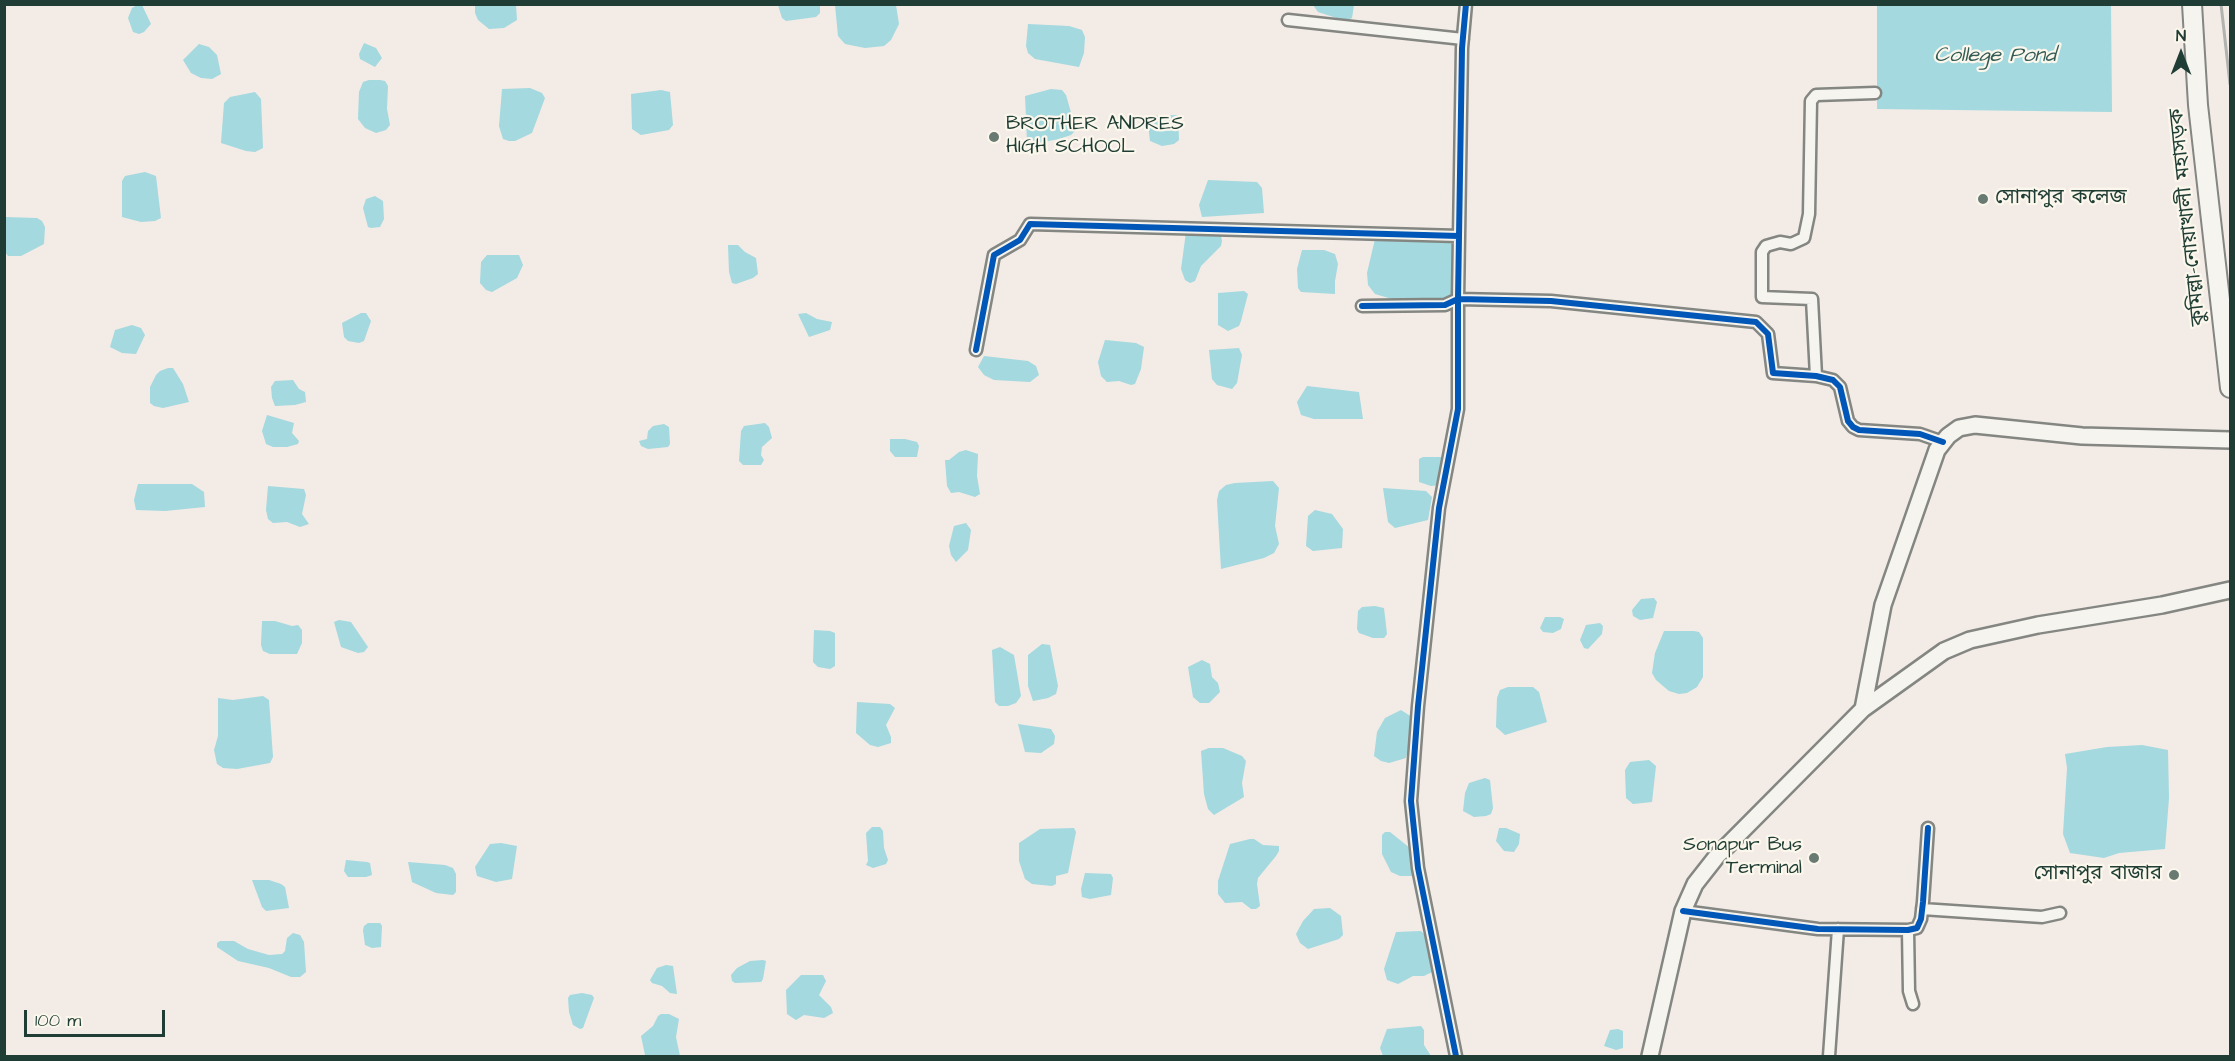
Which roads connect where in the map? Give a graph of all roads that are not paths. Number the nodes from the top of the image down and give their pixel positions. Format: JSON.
{"nodes":[{"id":1,"x":1466,"y":4,"type":"edge"},
{"id":2,"x":2192,"y":4,"type":"edge"},
{"id":3,"x":1288,"y":20,"type":"dead end"},
{"id":4,"x":1463,"y":39,"type":"junction"},
{"id":5,"x":1875,"y":93,"type":"dead end"},
{"id":6,"x":1459,"y":236,"type":"junction"},
{"id":7,"x":1458,"y":299,"type":"junction"},
{"id":8,"x":1362,"y":306,"type":"dead end"},
{"id":9,"x":976,"y":350,"type":"dead end"},
{"id":10,"x":1816,"y":376,"type":"junction"},
{"id":11,"x":2230,"y":388,"type":"edge"},
{"id":12,"x":2230,"y":440,"type":"edge"},
{"id":13,"x":1943,"y":442,"type":"junction"},
{"id":14,"x":2230,"y":590,"type":"edge"},
{"id":15,"x":1863,"y":709,"type":"junction"},
{"id":16,"x":1928,"y":828,"type":"dead end"},
{"id":17,"x":1922,"y":909,"type":"junction"},
{"id":18,"x":1683,"y":911,"type":"junction"},
{"id":19,"x":2060,"y":913,"type":"dead end"},
{"id":20,"x":1838,"y":929,"type":"junction"},
{"id":21,"x":1908,"y":930,"type":"junction"},
{"id":22,"x":1913,"y":1004,"type":"dead end"},
{"id":23,"x":1456,"y":1056,"type":"edge"},
{"id":24,"x":1650,"y":1056,"type":"edge"},
{"id":25,"x":1829,"y":1056,"type":"edge"}],
"edges":[{"from":1,"to":4,"type":"street"},
{"from":2,"to":11,"type":"highway","name":"কুমিল্লা–নোয়াখালী মহাসড়ক"},
{"from":3,"to":4,"type":"street"},
{"from":4,"to":6,"type":"street"},
{"from":5,"to":10,"type":"street"},
{"from":6,"to":7,"type":"street"},
{"from":6,"to":9,"type":"street"},
{"from":7,"to":8,"type":"street"},
{"from":7,"to":10,"type":"street"},
{"from":7,"to":23,"type":"street"},
{"from":10,"to":13,"type":"street"},
{"from":12,"to":13,"type":"main road"},
{"from":13,"to":15,"type":"main road"},
{"from":14,"to":15,"type":"main road"},
{"from":15,"to":18,"type":"main road"},
{"from":16,"to":17,"type":"street"},
{"from":17,"to":19,"type":"street"},
{"from":17,"to":21,"type":"street"},
{"from":18,"to":20,"type":"street"},
{"from":18,"to":24,"type":"main road"},
{"from":20,"to":21,"type":"street"},
{"from":20,"to":25,"type":"street"},
{"from":21,"to":22,"type":"street"}]}
